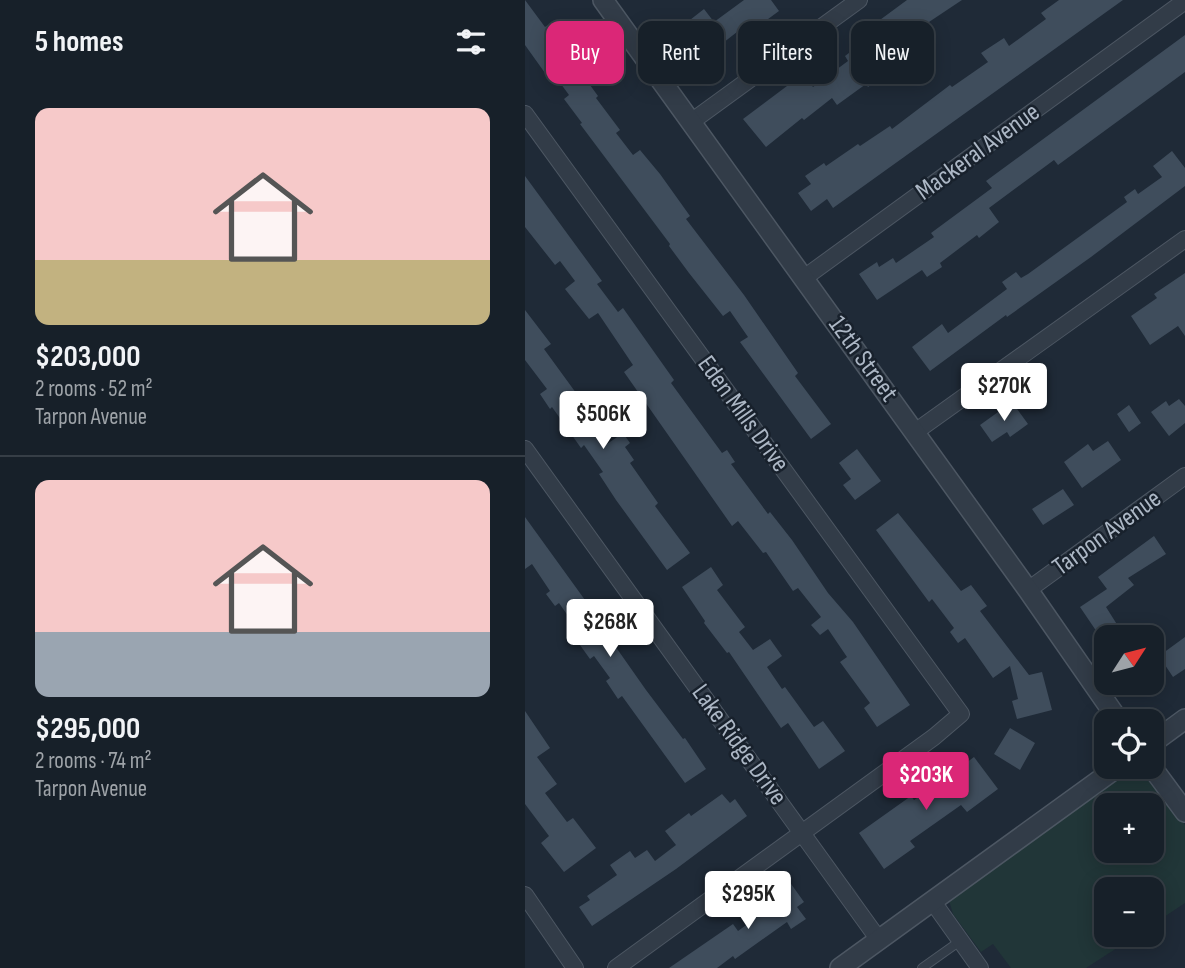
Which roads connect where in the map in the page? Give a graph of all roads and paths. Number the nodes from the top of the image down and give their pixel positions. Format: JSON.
{"nodes":[{"id":1,"x":603,"y":0,"type":"edge"},
{"id":2,"x":859,"y":0,"type":"edge"},
{"id":3,"x":1185,"y":1,"type":"edge"},
{"id":4,"x":525,"y":114,"type":"edge"},
{"id":5,"x":691,"y":122,"type":"junction"},
{"id":6,"x":1185,"y":239,"type":"edge"},
{"id":7,"x":804,"y":278,"type":"junction"},
{"id":8,"x":915,"y":432,"type":"junction"},
{"id":9,"x":525,"y":449,"type":"edge"},
{"id":10,"x":1185,"y":476,"type":"edge"},
{"id":11,"x":1028,"y":590,"type":"junction"},
{"id":12,"x":1111,"y":709,"type":"edge"},
{"id":13,"x":1185,"y":719,"type":"edge"},
{"id":14,"x":1164,"y":734,"type":"edge"},
{"id":15,"x":1101,"y":779,"type":"edge"},
{"id":16,"x":1161,"y":779,"type":"edge"},
{"id":17,"x":1185,"y":812,"type":"edge"},
{"id":18,"x":802,"y":832,"type":"junction"},
{"id":19,"x":525,"y":895,"type":"edge"},
{"id":20,"x":933,"y":902,"type":"junction"},
{"id":21,"x":879,"y":940,"type":"junction"},
{"id":22,"x":960,"y":941,"type":"junction"},
{"id":23,"x":575,"y":968,"type":"edge"},
{"id":24,"x":615,"y":968,"type":"edge"},
{"id":25,"x":840,"y":968,"type":"edge"},
{"id":26,"x":922,"y":968,"type":"edge"},
{"id":27,"x":980,"y":968,"type":"edge"}],
"edges":[{"from":1,"to":5,"type":"street","name":"12th Street"},
{"from":2,"to":5,"type":"street"},
{"from":3,"to":7,"type":"street","name":"Mackeral Avenue"},
{"from":4,"to":18,"type":"street","name":"Eden Mills Drive"},
{"from":5,"to":7,"type":"street","name":"12th Street"},
{"from":6,"to":8,"type":"street"},
{"from":7,"to":8,"type":"street","name":"12th Street"},
{"from":8,"to":11,"type":"street","name":"12th Street"},
{"from":9,"to":18,"type":"street","name":"Lake Ridge Drive"},
{"from":10,"to":11,"type":"street","name":"Tarpon Avenue"},
{"from":11,"to":12,"type":"street","name":"12th Street"},
{"from":13,"to":14,"type":"street"},
{"from":15,"to":20,"type":"street"},
{"from":16,"to":17,"type":"street"},
{"from":18,"to":21,"type":"street","name":"Lake Ridge Drive"},
{"from":18,"to":24,"type":"street"},
{"from":19,"to":23,"type":"street"},
{"from":20,"to":21,"type":"street"},
{"from":20,"to":22,"type":"street"},
{"from":21,"to":25,"type":"street"},
{"from":22,"to":26,"type":"lane"},
{"from":22,"to":27,"type":"street"}]}
